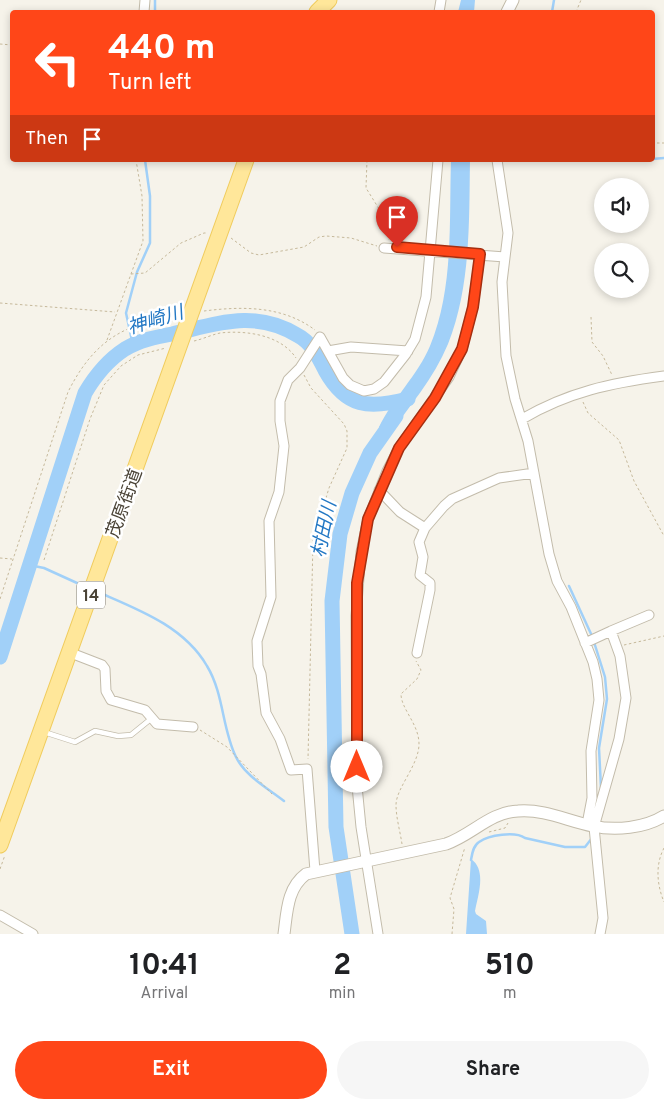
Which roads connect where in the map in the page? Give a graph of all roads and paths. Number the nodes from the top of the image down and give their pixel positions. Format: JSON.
{"nodes":[{"id":1,"x":328,"y":0,"type":"edge"},
{"id":2,"x":319,"y":10,"type":"edge"},
{"id":3,"x":136,"y":162,"type":"edge"},
{"id":4,"x":245,"y":162,"type":"edge"},
{"id":5,"x":367,"y":162,"type":"edge"},
{"id":6,"x":438,"y":162,"type":"edge"},
{"id":7,"x":497,"y":162,"type":"edge"},
{"id":8,"x":220,"y":233,"type":"junction"},
{"id":9,"x":384,"y":248,"type":"joint"},
{"id":10,"x":394,"y":248,"type":"junction"},
{"id":11,"x":430,"y":250,"type":"junction"},
{"id":12,"x":480,"y":254,"type":"junction"},
{"id":13,"x":505,"y":257,"type":"junction"},
{"id":14,"x":130,"y":274,"type":"junction"},
{"id":15,"x":0,"y":303,"type":"edge"},
{"id":16,"x":116,"y":312,"type":"junction"},
{"id":17,"x":190,"y":317,"type":"junction"},
{"id":18,"x":591,"y":317,"type":"dead end"},
{"id":19,"x":320,"y":336,"type":"junction"},
{"id":20,"x":107,"y":340,"type":"junction"},
{"id":21,"x":181,"y":343,"type":"junction"},
{"id":22,"x":328,"y":350,"type":"junction"},
{"id":23,"x":408,"y":350,"type":"junction"},
{"id":24,"x":300,"y":368,"type":"junction"},
{"id":25,"x":664,"y":376,"type":"edge"},
{"id":26,"x":616,"y":382,"type":"junction"},
{"id":27,"x":577,"y":392,"type":"junction"},
{"id":28,"x":522,"y":419,"type":"junction"},
{"id":29,"x":534,"y":473,"type":"junction"},
{"id":30,"x":379,"y":490,"type":"junction"},
{"id":31,"x":425,"y":528,"type":"junction"},
{"id":32,"x":664,"y":536,"type":"edge"},
{"id":33,"x":0,"y":558,"type":"edge"},
{"id":34,"x":13,"y":559,"type":"junction"},
{"id":35,"x":44,"y":560,"type":"dead end"},
{"id":36,"x":0,"y":600,"type":"edge"},
{"id":37,"x":649,"y":615,"type":"dead end"},
{"id":38,"x":611,"y":631,"type":"junction"},
{"id":39,"x":664,"y":636,"type":"edge"},
{"id":40,"x":586,"y":643,"type":"junction"},
{"id":41,"x":616,"y":647,"type":"junction"},
{"id":42,"x":71,"y":653,"type":"junction"},
{"id":43,"x":417,"y":653,"type":"joint"},
{"id":44,"x":152,"y":718,"type":"junction"},
{"id":45,"x":193,"y":727,"type":"joint"},
{"id":46,"x":41,"y":731,"type":"junction"},
{"id":47,"x":308,"y":769,"type":"junction"},
{"id":48,"x":272,"y":794,"type":"dead end"},
{"id":49,"x":509,"y":812,"type":"junction"},
{"id":50,"x":664,"y":816,"type":"edge"},
{"id":51,"x":590,"y":825,"type":"junction"},
{"id":52,"x":488,"y":832,"type":"dead end"},
{"id":53,"x":466,"y":844,"type":"dead end"},
{"id":54,"x":0,"y":846,"type":"edge"},
{"id":55,"x":664,"y":848,"type":"edge"},
{"id":56,"x":403,"y":852,"type":"junction"},
{"id":57,"x":366,"y":860,"type":"junction"},
{"id":58,"x":315,"y":872,"type":"junction"},
{"id":59,"x":664,"y":902,"type":"edge"},
{"id":60,"x":0,"y":915,"type":"edge"},
{"id":61,"x":33,"y":934,"type":"edge"},
{"id":62,"x":284,"y":934,"type":"edge"},
{"id":63,"x":378,"y":934,"type":"edge"},
{"id":64,"x":452,"y":934,"type":"edge"},
{"id":65,"x":600,"y":934,"type":"edge"}],
"edges":[{"from":1,"to":2,"type":"main road"},
{"from":3,"to":14,"type":"path"},
{"from":4,"to":8,"type":"main road","name":"茂原街道","number":"14"},
{"from":5,"to":10,"type":"path"},
{"from":6,"to":11,"type":"street"},
{"from":7,"to":13,"type":"street"},
{"from":8,"to":9,"type":"path"},
{"from":8,"to":14,"type":"path"},
{"from":8,"to":17,"type":"main road","name":"茂原街道","number":"14"},
{"from":9,"to":10,"type":"street"},
{"from":10,"to":11,"type":"street"},
{"from":11,"to":12,"type":"street"},
{"from":11,"to":23,"type":"street"},
{"from":12,"to":13,"type":"street"},
{"from":12,"to":30,"type":"street"},
{"from":13,"to":28,"type":"street"},
{"from":14,"to":16,"type":"path"},
{"from":15,"to":16,"type":"path"},
{"from":16,"to":20,"type":"path"},
{"from":17,"to":19,"type":"path"},
{"from":17,"to":20,"type":"path"},
{"from":17,"to":21,"type":"main road","name":"茂原街道","number":"14"},
{"from":18,"to":26,"type":"path"},
{"from":19,"to":22,"type":"street"},
{"from":19,"to":24,"type":"street"},
{"from":20,"to":34,"type":"path"},
{"from":21,"to":24,"type":"path"},
{"from":21,"to":35,"type":"path"},
{"from":21,"to":42,"type":"main road","name":"茂原街道","number":"14"},
{"from":22,"to":23,"type":"street"},
{"from":22,"to":23,"type":"street"},
{"from":24,"to":47,"type":"path"},
{"from":24,"to":47,"type":"street"},
{"from":25,"to":26,"type":"street"},
{"from":26,"to":27,"type":"street"},
{"from":27,"to":28,"type":"street"},
{"from":27,"to":32,"type":"path"},
{"from":28,"to":29,"type":"street"},
{"from":29,"to":31,"type":"street"},
{"from":29,"to":40,"type":"street"},
{"from":30,"to":31,"type":"street"},
{"from":30,"to":57,"type":"street"},
{"from":31,"to":43,"type":"street"},
{"from":33,"to":34,"type":"path"},
{"from":34,"to":36,"type":"path"},
{"from":37,"to":38,"type":"street"},
{"from":38,"to":40,"type":"street"},
{"from":38,"to":41,"type":"street"},
{"from":39,"to":41,"type":"path"},
{"from":40,"to":51,"type":"street"},
{"from":41,"to":51,"type":"street"},
{"from":42,"to":44,"type":"street"},
{"from":42,"to":46,"type":"main road","name":"茂原街道","number":"14"},
{"from":43,"to":56,"type":"path"},
{"from":44,"to":45,"type":"street"},
{"from":44,"to":46,"type":"lane"},
{"from":45,"to":48,"type":"path"},
{"from":46,"to":54,"type":"main road","name":"茂原街道","number":"14"},
{"from":47,"to":58,"type":"street"},
{"from":49,"to":51,"type":"street"},
{"from":49,"to":52,"type":"path"},
{"from":49,"to":56,"type":"street"},
{"from":50,"to":51,"type":"street"},
{"from":51,"to":65,"type":"street"},
{"from":53,"to":64,"type":"path"},
{"from":55,"to":59,"type":"path"},
{"from":56,"to":57,"type":"street"},
{"from":57,"to":58,"type":"street"},
{"from":57,"to":63,"type":"street"},
{"from":58,"to":62,"type":"street"},
{"from":60,"to":61,"type":"street"}]}
